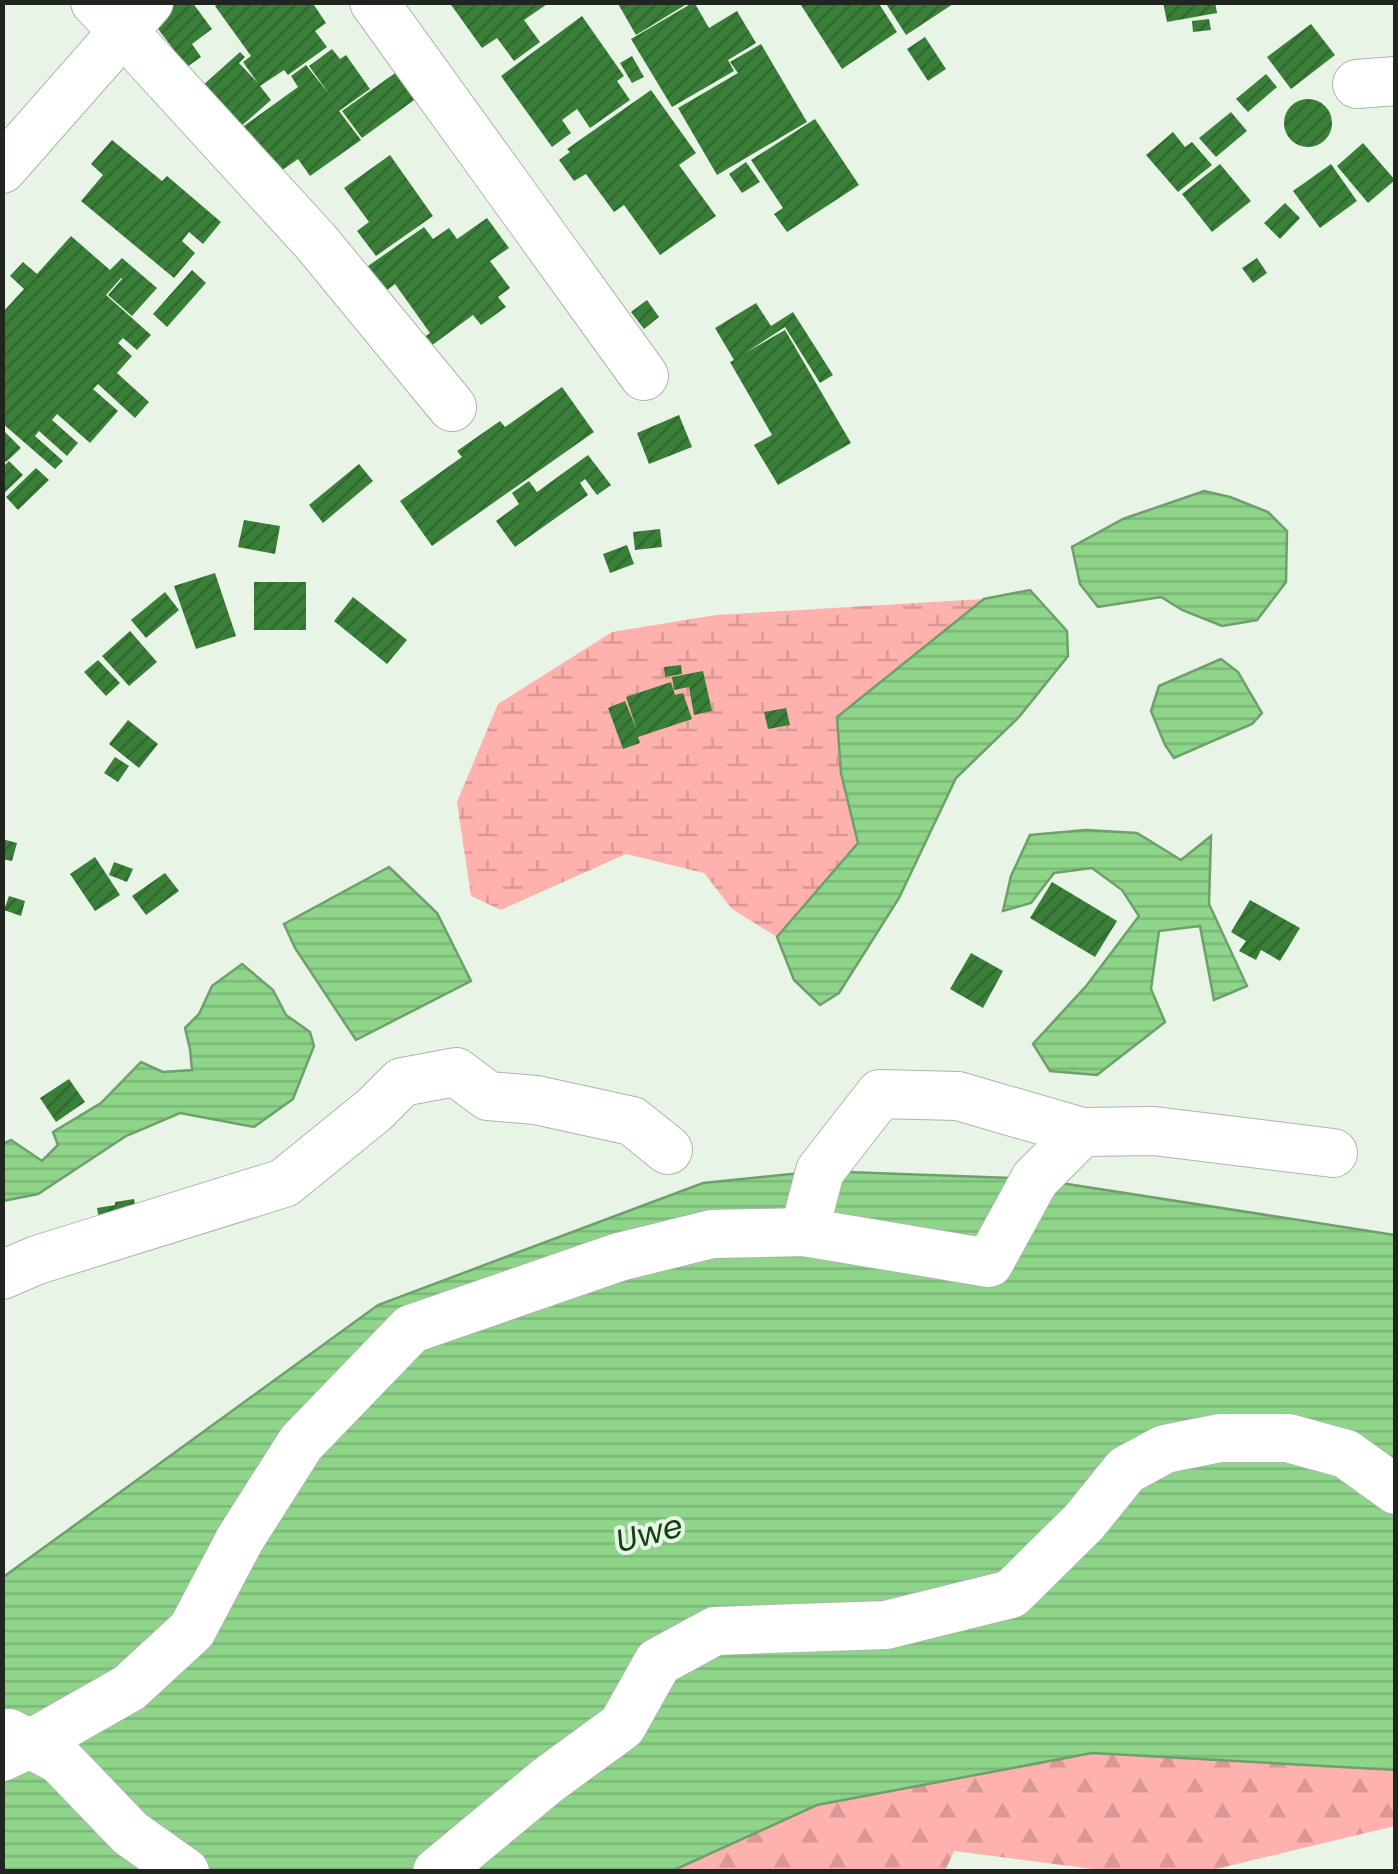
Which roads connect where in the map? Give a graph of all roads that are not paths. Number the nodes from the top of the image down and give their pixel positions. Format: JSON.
{"nodes":[{"id":1,"x":374,"y":2,"type":"edge"},
{"id":2,"x":122,"y":12,"type":"edge"},
{"id":3,"x":2,"y":169,"type":"edge"},
{"id":4,"x":644,"y":376,"type":"dead end"},
{"id":5,"x":452,"y":407,"type":"dead end"},
{"id":6,"x":1082,"y":1132,"type":"junction"},
{"id":7,"x":668,"y":1150,"type":"dead end"},
{"id":8,"x":1334,"y":1153,"type":"dead end"},
{"id":9,"x":804,"y":1232,"type":"junction"},
{"id":10,"x":2,"y":1275,"type":"edge"},
{"id":11,"x":1396,"y":1490,"type":"edge"},
{"id":12,"x":12,"y":1743,"type":"edge"},
{"id":13,"x":185,"y":1872,"type":"edge"},
{"id":14,"x":437,"y":1872,"type":"edge"}],
"edges":[{"from":1,"to":4,"type":"street"},
{"from":2,"to":3,"type":"street"},
{"from":2,"to":5,"type":"street"},
{"from":6,"to":8,"type":"street"},
{"from":6,"to":9,"type":"street"},
{"from":6,"to":9,"type":"street"},
{"from":7,"to":10,"type":"street"},
{"from":9,"to":12,"type":"street"},
{"from":11,"to":14,"type":"street"},
{"from":12,"to":13,"type":"street"}]}
